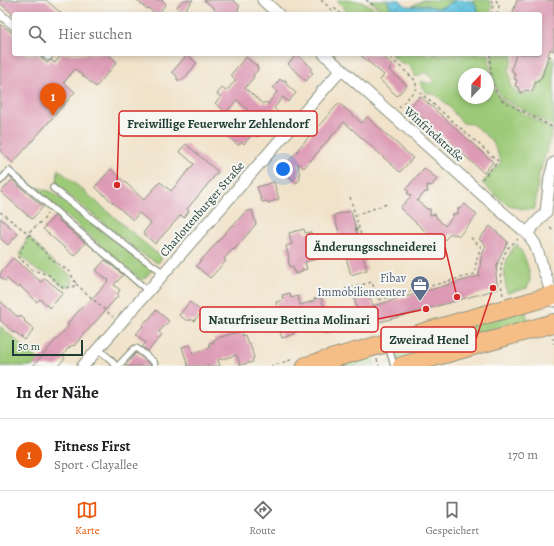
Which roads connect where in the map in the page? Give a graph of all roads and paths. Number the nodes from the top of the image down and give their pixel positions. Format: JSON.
{"nodes":[{"id":1,"x":263,"y":0,"type":"edge"},
{"id":2,"x":321,"y":0,"type":"edge"},
{"id":3,"x":366,"y":0,"type":"edge"},
{"id":4,"x":491,"y":0,"type":"edge"},
{"id":5,"x":496,"y":0,"type":"edge"},
{"id":6,"x":276,"y":12,"type":"edge"},
{"id":7,"x":339,"y":12,"type":"edge"},
{"id":8,"x":379,"y":12,"type":"edge"},
{"id":9,"x":492,"y":12,"type":"edge"},
{"id":10,"x":498,"y":12,"type":"edge"},
{"id":11,"x":0,"y":14,"type":"edge"},
{"id":12,"x":12,"y":24,"type":"edge"},
{"id":13,"x":326,"y":56,"type":"edge"},
{"id":14,"x":388,"y":56,"type":"edge"},
{"id":15,"x":490,"y":56,"type":"edge"},
{"id":16,"x":548,"y":56,"type":"dead end"},
{"id":17,"x":554,"y":58,"type":"edge"},
{"id":18,"x":341,"y":70,"type":"junction"},
{"id":19,"x":416,"y":88,"type":"junction"},
{"id":20,"x":398,"y":110,"type":"dead end"},
{"id":21,"x":554,"y":128,"type":"edge"},
{"id":22,"x":554,"y":163,"type":"edge"},
{"id":23,"x":0,"y":181,"type":"edge"},
{"id":24,"x":479,"y":182,"type":"dead end"},
{"id":25,"x":53,"y":188,"type":"dead end"},
{"id":26,"x":350,"y":197,"type":"dead end"},
{"id":27,"x":387,"y":204,"type":"dead end"},
{"id":28,"x":51,"y":206,"type":"junction"},
{"id":29,"x":0,"y":212,"type":"edge"},
{"id":30,"x":355,"y":215,"type":"junction"},
{"id":31,"x":550,"y":228,"type":"dead end"},
{"id":32,"x":359,"y":229,"type":"junction"},
{"id":33,"x":355,"y":230,"type":"dead end"},
{"id":34,"x":554,"y":230,"type":"edge"},
{"id":35,"x":29,"y":234,"type":"junction"},
{"id":36,"x":468,"y":236,"type":"dead end"},
{"id":37,"x":523,"y":236,"type":"junction"},
{"id":38,"x":366,"y":250,"type":"junction"},
{"id":39,"x":361,"y":252,"type":"dead end"},
{"id":40,"x":441,"y":253,"type":"dead end"},
{"id":41,"x":368,"y":258,"type":"dead end"},
{"id":42,"x":164,"y":273,"type":"junction"},
{"id":43,"x":76,"y":284,"type":"junction"},
{"id":44,"x":345,"y":289,"type":"dead end"},
{"id":45,"x":148,"y":290,"type":"junction"},
{"id":46,"x":504,"y":297,"type":"dead end"},
{"id":47,"x":554,"y":297,"type":"edge"},
{"id":48,"x":113,"y":317,"type":"dead end"},
{"id":49,"x":553,"y":329,"type":"edge"},
{"id":50,"x":387,"y":343,"type":"junction"},
{"id":51,"x":554,"y":344,"type":"edge"},
{"id":52,"x":98,"y":349,"type":"junction"},
{"id":53,"x":83,"y":366,"type":"edge"},
{"id":54,"x":117,"y":366,"type":"edge"},
{"id":55,"x":155,"y":366,"type":"edge"},
{"id":56,"x":306,"y":366,"type":"edge"},
{"id":57,"x":394,"y":366,"type":"edge"},
{"id":58,"x":402,"y":366,"type":"edge"}],
"edges":[{"from":1,"to":6,"type":"street"},
{"from":2,"to":7,"type":"path"},
{"from":3,"to":8,"type":"path"},
{"from":4,"to":9,"type":"path"},
{"from":5,"to":10,"type":"path"},
{"from":11,"to":12,"type":"street"},
{"from":13,"to":18,"type":"street","name":"Winfriedstraße"},
{"from":14,"to":19,"type":"path"},
{"from":15,"to":21,"type":"path"},
{"from":16,"to":17,"type":"path"},
{"from":18,"to":37,"type":"street","name":"Winfriedstraße"},
{"from":18,"to":42,"type":"street","name":"Charlottenburger Straße"},
{"from":19,"to":20,"type":"path"},
{"from":19,"to":24,"type":"path"},
{"from":22,"to":37,"type":"street"},
{"from":23,"to":28,"type":"lane"},
{"from":25,"to":42,"type":"lane"},
{"from":26,"to":30,"type":"path"},
{"from":27,"to":30,"type":"path"},
{"from":28,"to":35,"type":"path"},
{"from":28,"to":45,"type":"lane"},
{"from":29,"to":35,"type":"path"},
{"from":30,"to":32,"type":"path"},
{"from":31,"to":34,"type":"path"},
{"from":32,"to":33,"type":"path"},
{"from":32,"to":38,"type":"path"},
{"from":35,"to":43,"type":"path"},
{"from":35,"to":43,"type":"path"},
{"from":36,"to":44,"type":"path"},
{"from":37,"to":46,"type":"path"},
{"from":37,"to":47,"type":"street","name":"Winfriedstraße"},
{"from":38,"to":39,"type":"path"},
{"from":38,"to":40,"type":"path"},
{"from":38,"to":41,"type":"path"},
{"from":42,"to":45,"type":"street","name":"Charlottenburger Straße"},
{"from":43,"to":48,"type":"path"},
{"from":45,"to":52,"type":"street","name":"Charlottenburger Straße"},
{"from":47,"to":50,"type":"main road"},
{"from":49,"to":51,"type":"path"},
{"from":49,"to":58,"type":"main road"},
{"from":50,"to":56,"type":"main road"},
{"from":50,"to":57,"type":"lane"},
{"from":52,"to":53,"type":"street","name":"Charlottenburger Straße"},
{"from":52,"to":54,"type":"lane"},
{"from":54,"to":55,"type":"lane"}]}
